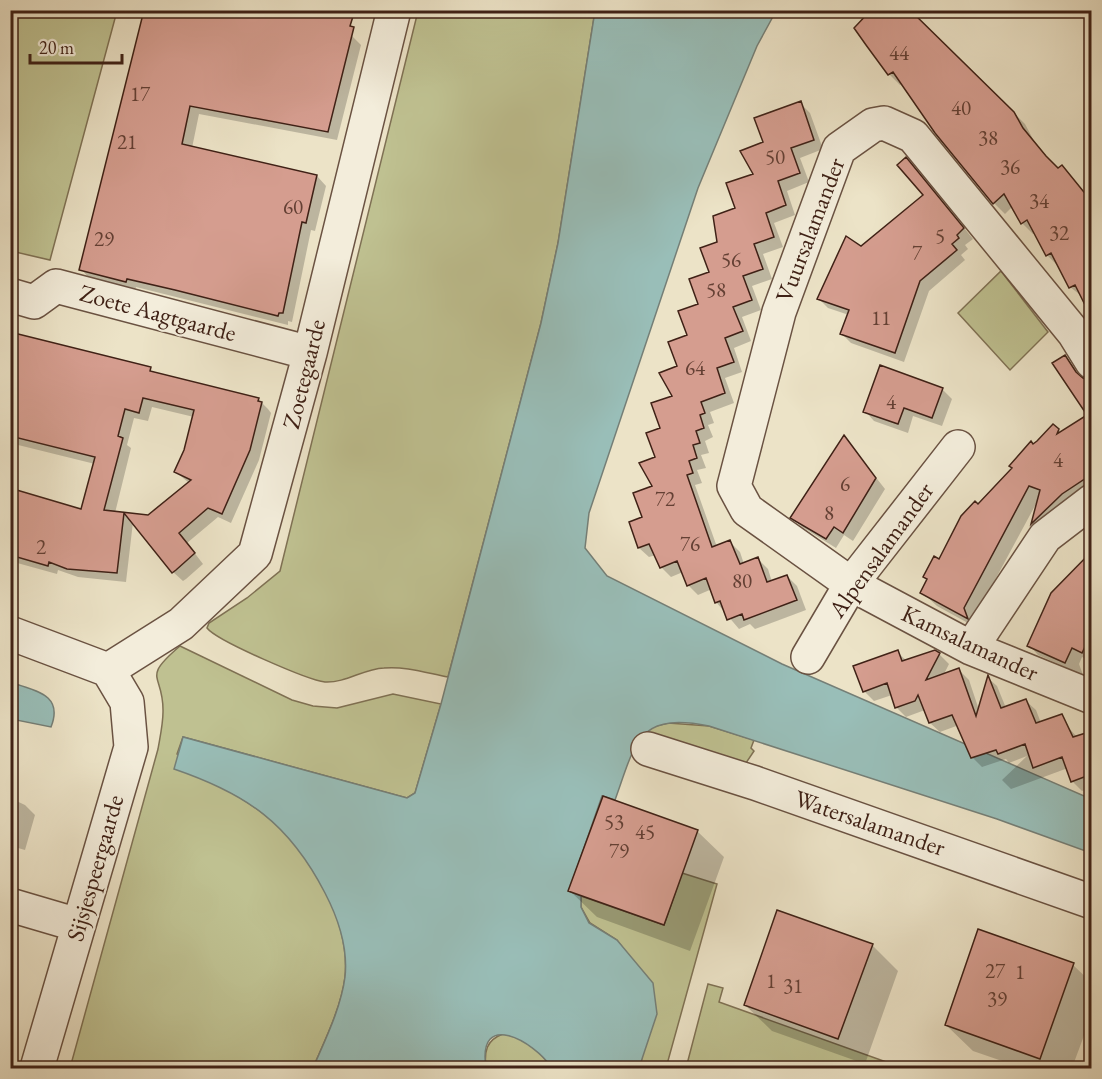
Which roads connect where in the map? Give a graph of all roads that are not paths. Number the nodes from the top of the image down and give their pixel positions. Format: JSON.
{"nodes":[{"id":1,"x":394,"y":10,"type":"edge"},
{"id":2,"x":10,"y":295,"type":"edge"},
{"id":3,"x":310,"y":353,"type":"junction"},
{"id":4,"x":1092,"y":362,"type":"edge"},
{"id":5,"x":957,"y":447,"type":"dead end"},
{"id":6,"x":1092,"y":501,"type":"edge"},
{"id":7,"x":851,"y":584,"type":"junction"},
{"id":8,"x":10,"y":633,"type":"edge"},
{"id":9,"x":971,"y":648,"type":"junction"},
{"id":10,"x":808,"y":657,"type":"dead end"},
{"id":11,"x":108,"y":670,"type":"junction"},
{"id":12,"x":1092,"y":697,"type":"edge"},
{"id":13,"x":648,"y":749,"type":"dead end"},
{"id":14,"x":1092,"y":902,"type":"edge"},
{"id":15,"x":10,"y":905,"type":"edge"},
{"id":16,"x":78,"y":924,"type":"junction"},
{"id":17,"x":37,"y":1068,"type":"edge"}],
"edges":[{"from":1,"to":3,"type":"street","name":"Zoetegaarde"},
{"from":2,"to":3,"type":"street","name":"Zoete Aagtgaarde"},
{"from":3,"to":11,"type":"street","name":"Zoetegaarde"},
{"from":4,"to":7,"type":"street","name":"Vuursalamander"},
{"from":5,"to":7,"type":"street","name":"Alpensalamander"},
{"from":6,"to":9,"type":"street"},
{"from":7,"to":9,"type":"street","name":"Kamsalamander"},
{"from":7,"to":10,"type":"street","name":"Alpensalamander"},
{"from":8,"to":11,"type":"street"},
{"from":9,"to":12,"type":"street","name":"Kamsalamander"},
{"from":11,"to":16,"type":"street","name":"Sijsjespeergaarde"},
{"from":13,"to":14,"type":"street","name":"Watersalamander"},
{"from":15,"to":16,"type":"street"},
{"from":16,"to":17,"type":"street","name":"Sijsjespeergaarde"}]}
